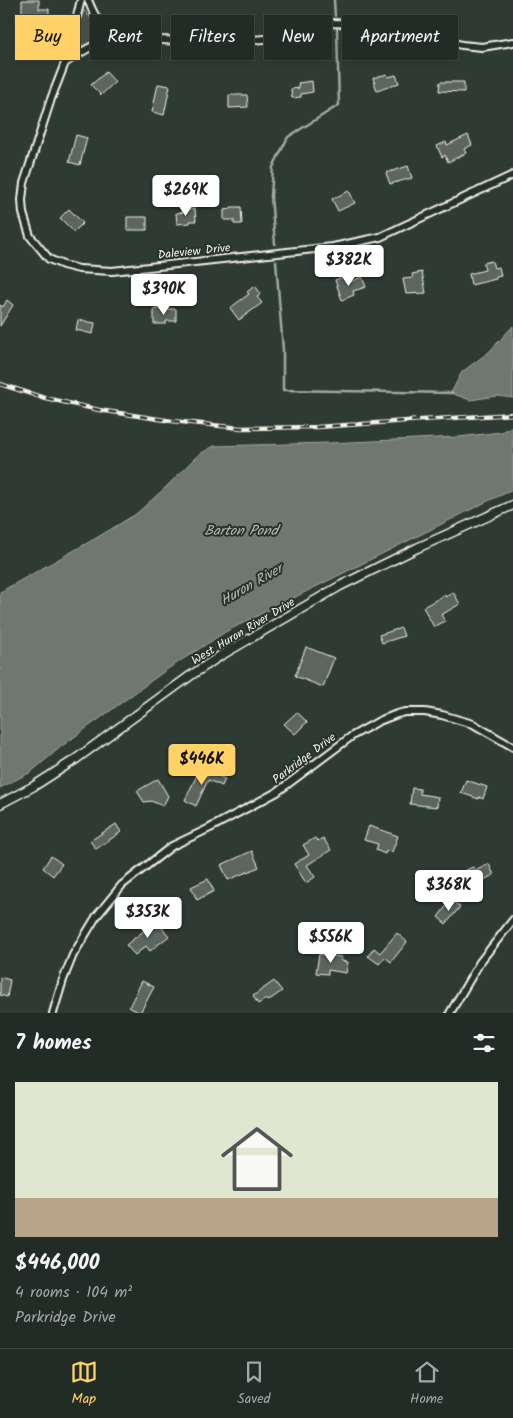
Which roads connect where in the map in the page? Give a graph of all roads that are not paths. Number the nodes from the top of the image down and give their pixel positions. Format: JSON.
{"nodes":[{"id":1,"x":81,"y":0,"type":"edge"},
{"id":2,"x":88,"y":0,"type":"edge"},
{"id":3,"x":94,"y":15,"type":"edge"},
{"id":4,"x":161,"y":39,"type":"edge"},
{"id":5,"x":512,"y":41,"type":"edge"},
{"id":6,"x":90,"y":47,"type":"edge"},
{"id":7,"x":65,"y":63,"type":"junction"},
{"id":8,"x":513,"y":176,"type":"edge"},
{"id":9,"x":513,"y":505,"type":"edge"},
{"id":10,"x":513,"y":747,"type":"edge"},
{"id":11,"x":0,"y":804,"type":"edge"},
{"id":12,"x":513,"y":920,"type":"edge"},
{"id":13,"x":53,"y":1013,"type":"edge"},
{"id":14,"x":450,"y":1013,"type":"edge"}],
"edges":[{"from":1,"to":7,"type":"street","name":"Daleview Drive"},
{"from":2,"to":3,"type":"street"},
{"from":4,"to":5,"type":"street"},
{"from":6,"to":7,"type":"street"},
{"from":7,"to":8,"type":"street","name":"Daleview Drive"},
{"from":9,"to":11,"type":"street","name":"West Huron River Drive"},
{"from":10,"to":13,"type":"street","name":"Parkridge Drive"},
{"from":12,"to":14,"type":"street"}]}
